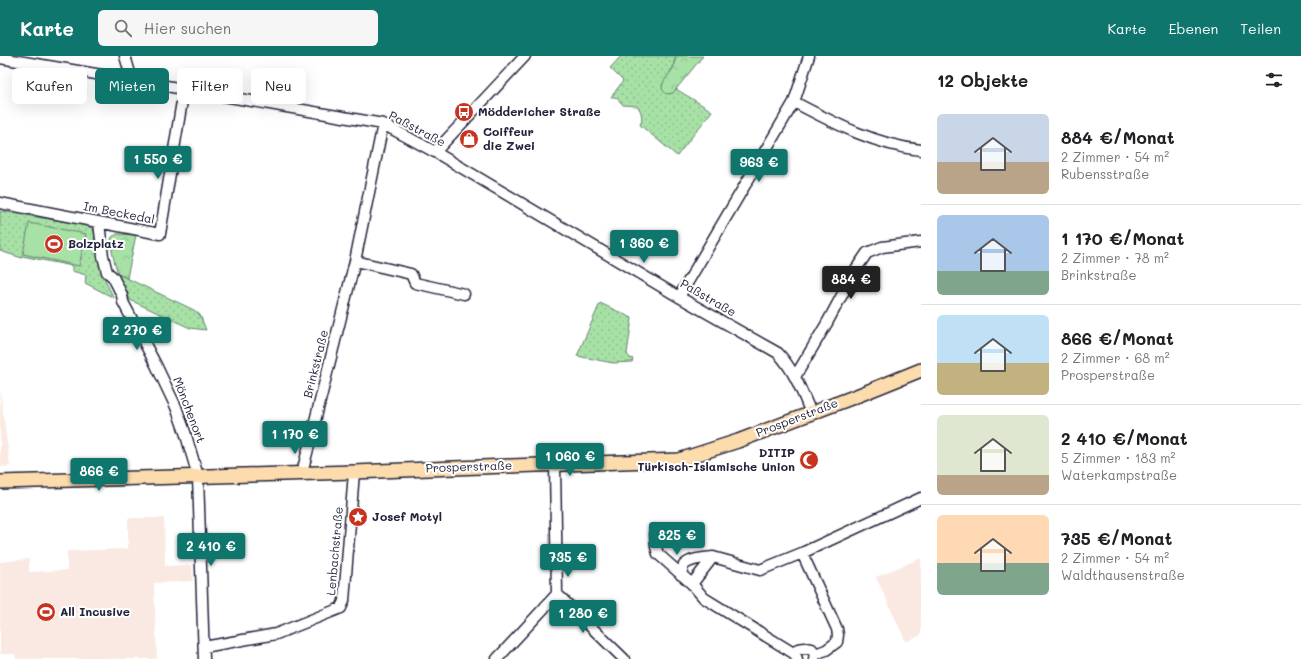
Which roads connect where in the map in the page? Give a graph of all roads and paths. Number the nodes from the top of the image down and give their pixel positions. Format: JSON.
{"nodes":[{"id":1,"x":125,"y":56,"type":"edge"},
{"id":2,"x":525,"y":56,"type":"edge"},
{"id":3,"x":809,"y":56,"type":"edge"},
{"id":4,"x":0,"y":58,"type":"edge"},
{"id":5,"x":128,"y":68,"type":"edge"},
{"id":6,"x":95,"y":74,"type":"edge"},
{"id":7,"x":243,"y":100,"type":"edge"},
{"id":8,"x":794,"y":102,"type":"junction"},
{"id":9,"x":182,"y":104,"type":"edge"},
{"id":10,"x":384,"y":124,"type":"junction"},
{"id":11,"x":921,"y":150,"type":"edge"},
{"id":12,"x":434,"y":152,"type":"junction"},
{"id":13,"x":0,"y":203,"type":"edge"},
{"id":14,"x":99,"y":223,"type":"junction"},
{"id":15,"x":921,"y":242,"type":"edge"},
{"id":16,"x":355,"y":261,"type":"junction"},
{"id":17,"x":464,"y":294,"type":"dead end"},
{"id":18,"x":679,"y":297,"type":"junction"},
{"id":19,"x":921,"y":370,"type":"edge"},
{"id":20,"x":795,"y":377,"type":"junction"},
{"id":21,"x":811,"y":413,"type":"junction"},
{"id":22,"x":555,"y":465,"type":"junction"},
{"id":23,"x":354,"y":472,"type":"junction"},
{"id":24,"x":302,"y":473,"type":"junction"},
{"id":25,"x":198,"y":476,"type":"junction"},
{"id":26,"x":0,"y":482,"type":"edge"},
{"id":27,"x":921,"y":498,"type":"edge"},
{"id":28,"x":655,"y":530,"type":"dead end"},
{"id":29,"x":802,"y":553,"type":"junction"},
{"id":30,"x":713,"y":557,"type":"junction"},
{"id":31,"x":681,"y":575,"type":"junction"},
{"id":32,"x":692,"y":584,"type":"junction"},
{"id":33,"x":557,"y":594,"type":"junction"},
{"id":34,"x":204,"y":647,"type":"junction"},
{"id":35,"x":796,"y":656,"type":"edge"},
{"id":36,"x":815,"y":657,"type":"edge"},
{"id":37,"x":204,"y":659,"type":"edge"},
{"id":38,"x":497,"y":659,"type":"edge"},
{"id":39,"x":624,"y":659,"type":"edge"}],
"edges":[{"from":1,"to":5,"type":"street"},
{"from":2,"to":12,"type":"street"},
{"from":3,"to":8,"type":"street"},
{"from":4,"to":6,"type":"street","name":"Paßstraße"},
{"from":7,"to":10,"type":"street","name":"Paßstraße"},
{"from":8,"to":11,"type":"street"},
{"from":8,"to":18,"type":"street"},
{"from":9,"to":14,"type":"street","name":"Im Beckedal"},
{"from":10,"to":12,"type":"street","name":"Paßstraße"},
{"from":10,"to":16,"type":"street","name":"Brinkstraße"},
{"from":12,"to":18,"type":"street","name":"Paßstraße"},
{"from":13,"to":14,"type":"street","name":"Im Beckedal"},
{"from":14,"to":25,"type":"street","name":"Mönchenort"},
{"from":15,"to":20,"type":"street"},
{"from":16,"to":17,"type":"street"},
{"from":16,"to":24,"type":"street","name":"Brinkstraße"},
{"from":18,"to":20,"type":"street","name":"Paßstraße"},
{"from":19,"to":21,"type":"main road","name":"Prosperstraße"},
{"from":20,"to":21,"type":"street","name":"Paßstraße"},
{"from":21,"to":22,"type":"main road","name":"Prosperstraße"},
{"from":22,"to":23,"type":"main road","name":"Prosperstraße"},
{"from":22,"to":33,"type":"street"},
{"from":23,"to":24,"type":"main road","name":"Prosperstraße"},
{"from":23,"to":34,"type":"street","name":"Lenbachstraße"},
{"from":24,"to":25,"type":"main road","name":"Prosperstraße"},
{"from":25,"to":26,"type":"main road","name":"Prosperstraße"},
{"from":25,"to":34,"type":"street","name":"Mönchenort"},
{"from":27,"to":29,"type":"street"},
{"from":28,"to":31,"type":"street"},
{"from":29,"to":30,"type":"street"},
{"from":29,"to":36,"type":"street"},
{"from":30,"to":31,"type":"street"},
{"from":30,"to":32,"type":"street"},
{"from":31,"to":32,"type":"street"},
{"from":32,"to":35,"type":"street"},
{"from":33,"to":38,"type":"street"},
{"from":33,"to":39,"type":"street"},
{"from":34,"to":37,"type":"street","name":"Mönchenort"},
{"from":35,"to":36,"type":"street"}]}
